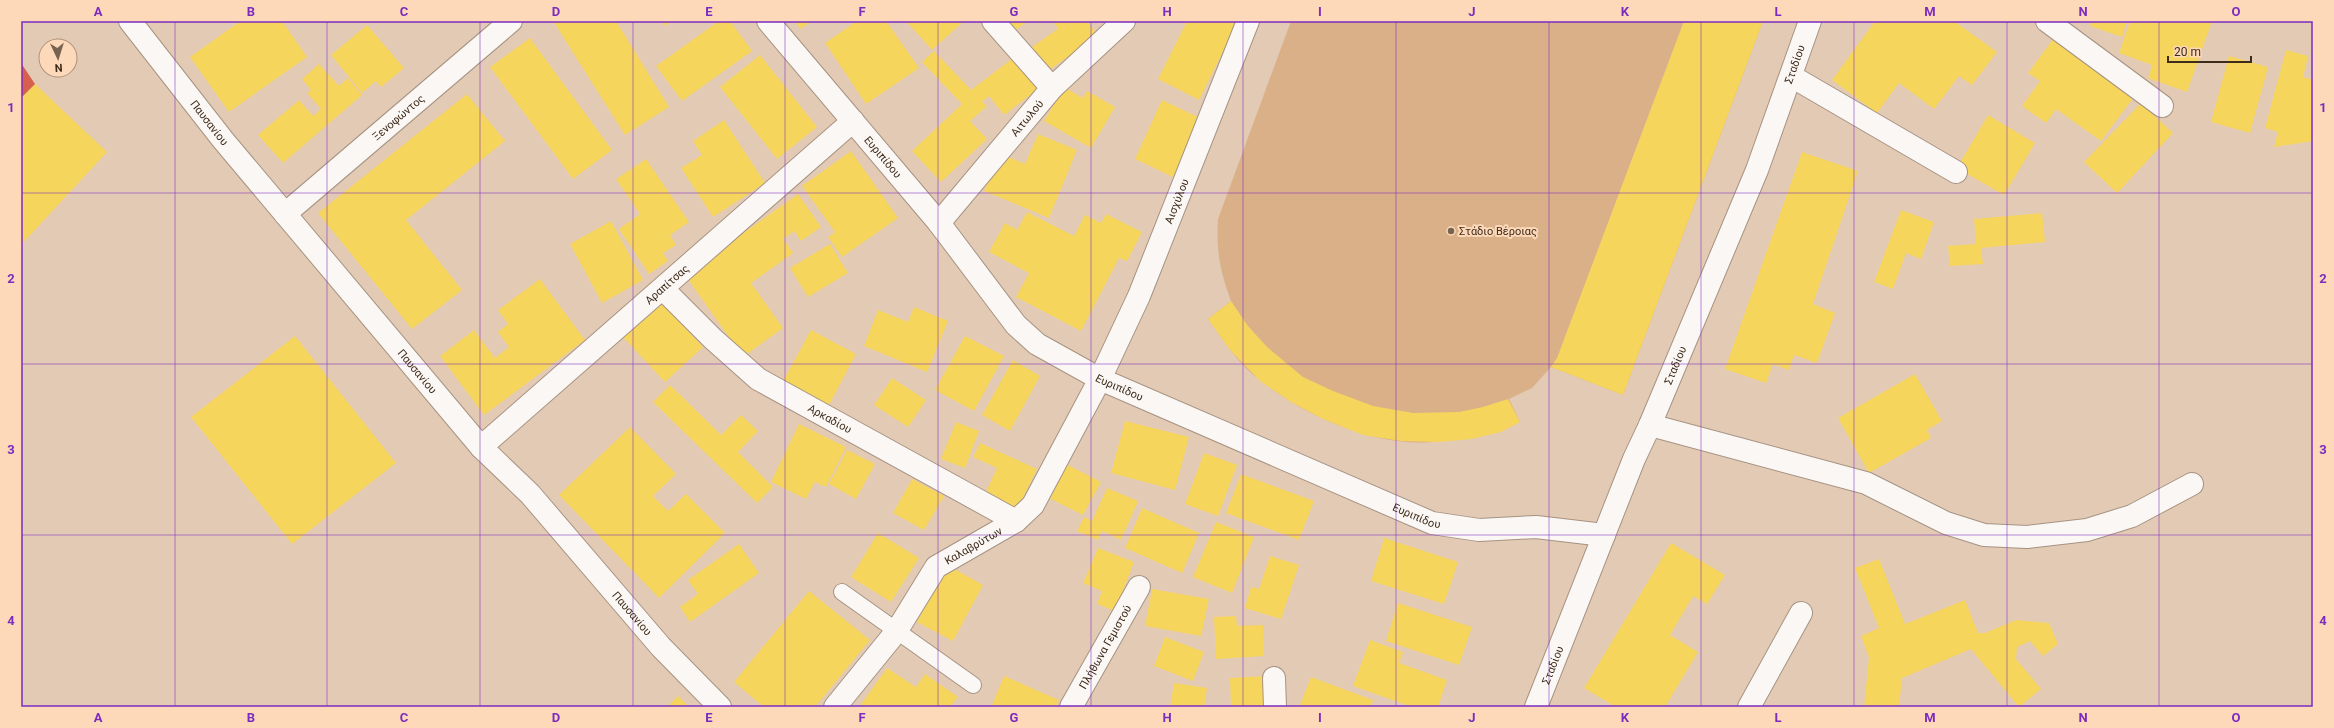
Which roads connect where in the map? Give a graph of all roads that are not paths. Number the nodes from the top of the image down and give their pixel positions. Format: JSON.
{"nodes":[{"id":1,"x":130,"y":21,"type":"edge"},
{"id":2,"x":511,"y":21,"type":"edge"},
{"id":3,"x":768,"y":21,"type":"edge"},
{"id":4,"x":993,"y":21,"type":"edge"},
{"id":5,"x":1124,"y":21,"type":"edge"},
{"id":6,"x":1248,"y":21,"type":"edge"},
{"id":7,"x":1810,"y":21,"type":"edge"},
{"id":8,"x":2047,"y":21,"type":"edge"},
{"id":9,"x":1791,"y":76,"type":"junction"},
{"id":10,"x":1052,"y":88,"type":"junction"},
{"id":11,"x":2162,"y":106,"type":"dead end"},
{"id":12,"x":853,"y":121,"type":"junction"},
{"id":13,"x":1956,"y":172,"type":"dead end"},
{"id":14,"x":285,"y":214,"type":"junction"},
{"id":15,"x":939,"y":223,"type":"junction"},
{"id":16,"x":663,"y":288,"type":"junction"},
{"id":17,"x":1100,"y":379,"type":"junction"},
{"id":18,"x":1650,"y":425,"type":"junction"},
{"id":19,"x":481,"y":447,"type":"junction"},
{"id":20,"x":2192,"y":484,"type":"dead end"},
{"id":21,"x":1016,"y":521,"type":"junction"},
{"id":22,"x":1604,"y":535,"type":"junction"},
{"id":23,"x":1140,"y":587,"type":"dead end"},
{"id":24,"x":842,"y":592,"type":"dead end"},
{"id":25,"x":1801,"y":613,"type":"dead end"},
{"id":26,"x":896,"y":632,"type":"junction"},
{"id":27,"x":1274,"y":678,"type":"dead end"},
{"id":28,"x":973,"y":685,"type":"dead end"},
{"id":29,"x":720,"y":707,"type":"edge"},
{"id":30,"x":835,"y":707,"type":"edge"},
{"id":31,"x":1071,"y":707,"type":"edge"},
{"id":32,"x":1275,"y":707,"type":"edge"},
{"id":33,"x":1536,"y":707,"type":"edge"},
{"id":34,"x":1749,"y":707,"type":"edge"}],
"edges":[{"from":1,"to":14,"type":"street","name":"Παυσανίου"},
{"from":2,"to":14,"type":"street","name":"Ξενοφώντος"},
{"from":3,"to":12,"type":"street","name":"Ευριπίδου"},
{"from":4,"to":10,"type":"street"},
{"from":5,"to":10,"type":"street","name":"Αιτωλού"},
{"from":6,"to":17,"type":"street","name":"Αισχύλου"},
{"from":7,"to":9,"type":"street","name":"Σταδίου"},
{"from":8,"to":11,"type":"street"},
{"from":9,"to":13,"type":"street"},
{"from":9,"to":18,"type":"street","name":"Σταδίου"},
{"from":10,"to":15,"type":"street","name":"Αιτωλού"},
{"from":12,"to":15,"type":"street","name":"Ευριπίδου"},
{"from":12,"to":16,"type":"street","name":"Αραπίτσας"},
{"from":14,"to":19,"type":"street","name":"Παυσανίου"},
{"from":15,"to":17,"type":"street","name":"Ευριπίδου"},
{"from":16,"to":19,"type":"street","name":"Αραπίτσας"},
{"from":16,"to":21,"type":"street","name":"Αρκαδίου"},
{"from":17,"to":21,"type":"street","name":"Καλαβρύτων"},
{"from":17,"to":22,"type":"street","name":"Ευριπίδου"},
{"from":18,"to":20,"type":"street"},
{"from":18,"to":22,"type":"street","name":"Σταδίου"},
{"from":19,"to":29,"type":"street","name":"Παυσανίου"},
{"from":21,"to":26,"type":"street","name":"Καλαβρύτων"},
{"from":22,"to":33,"type":"street","name":"Σταδίου"},
{"from":23,"to":31,"type":"street","name":"Πλήθωνα Γεμιστού"},
{"from":24,"to":26,"type":"lane"},
{"from":25,"to":34,"type":"street"},
{"from":26,"to":28,"type":"lane"},
{"from":26,"to":30,"type":"street","name":"Καλαβρύτων"},
{"from":27,"to":32,"type":"street"}]}
